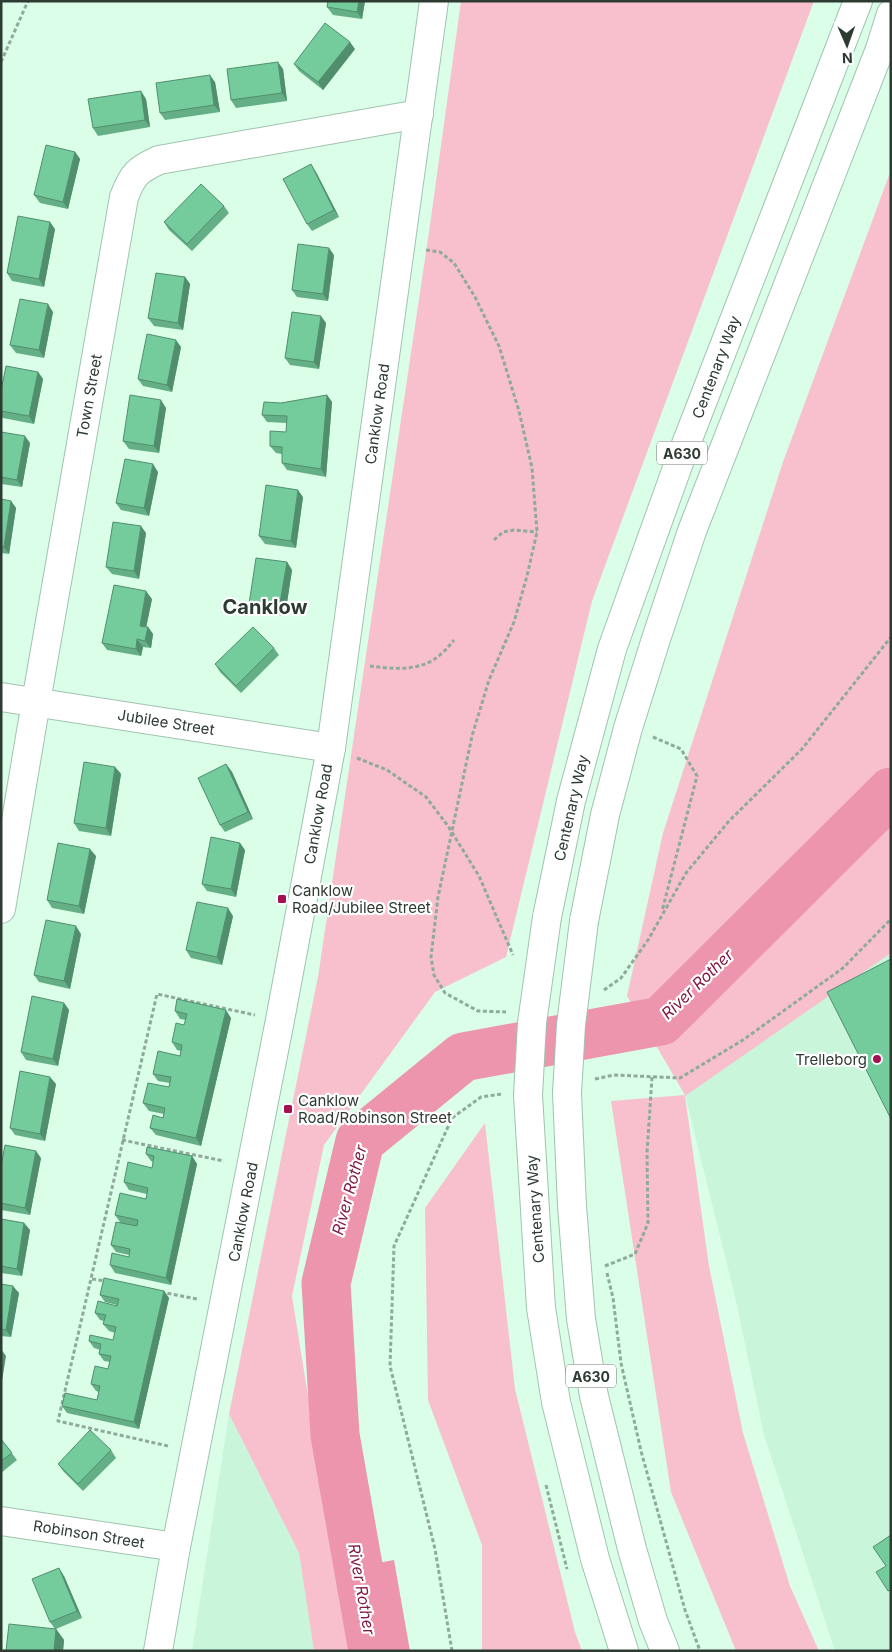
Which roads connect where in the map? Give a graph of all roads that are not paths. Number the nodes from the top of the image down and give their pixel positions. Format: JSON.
{"nodes":[{"id":1,"x":434,"y":1,"type":"edge"},
{"id":2,"x":858,"y":1,"type":"edge"},
{"id":3,"x":891,"y":14,"type":"edge"},
{"id":4,"x":420,"y":114,"type":"junction"},
{"id":5,"x":1,"y":697,"type":"edge"},
{"id":6,"x":36,"y":702,"type":"junction"},
{"id":7,"x":330,"y":748,"type":"junction"},
{"id":8,"x":1,"y":909,"type":"edge"},
{"id":9,"x":1,"y":1521,"type":"edge"},
{"id":10,"x":176,"y":1547,"type":"junction"},
{"id":11,"x":158,"y":1651,"type":"edge"},
{"id":12,"x":624,"y":1651,"type":"edge"},
{"id":13,"x":664,"y":1651,"type":"edge"}],
"edges":[{"from":1,"to":4,"type":"main road","name":"Canklow Road"},
{"from":2,"to":12,"type":"main road","name":"Centenary Way","number":"A630","bridge":true},
{"from":3,"to":13,"type":"main road","number":"A630","bridge":true},
{"from":4,"to":6,"type":"main road","name":"Town Street"},
{"from":4,"to":7,"type":"main road","name":"Canklow Road"},
{"from":5,"to":6,"type":"main road","name":"Jubilee Street"},
{"from":6,"to":7,"type":"main road","name":"Jubilee Street"},
{"from":6,"to":8,"type":"main road","name":"Town Street"},
{"from":7,"to":10,"type":"main road","name":"Canklow Road"},
{"from":9,"to":10,"type":"main road","name":"Robinson Street"},
{"from":10,"to":11,"type":"main road","name":"Canklow Road"}]}
